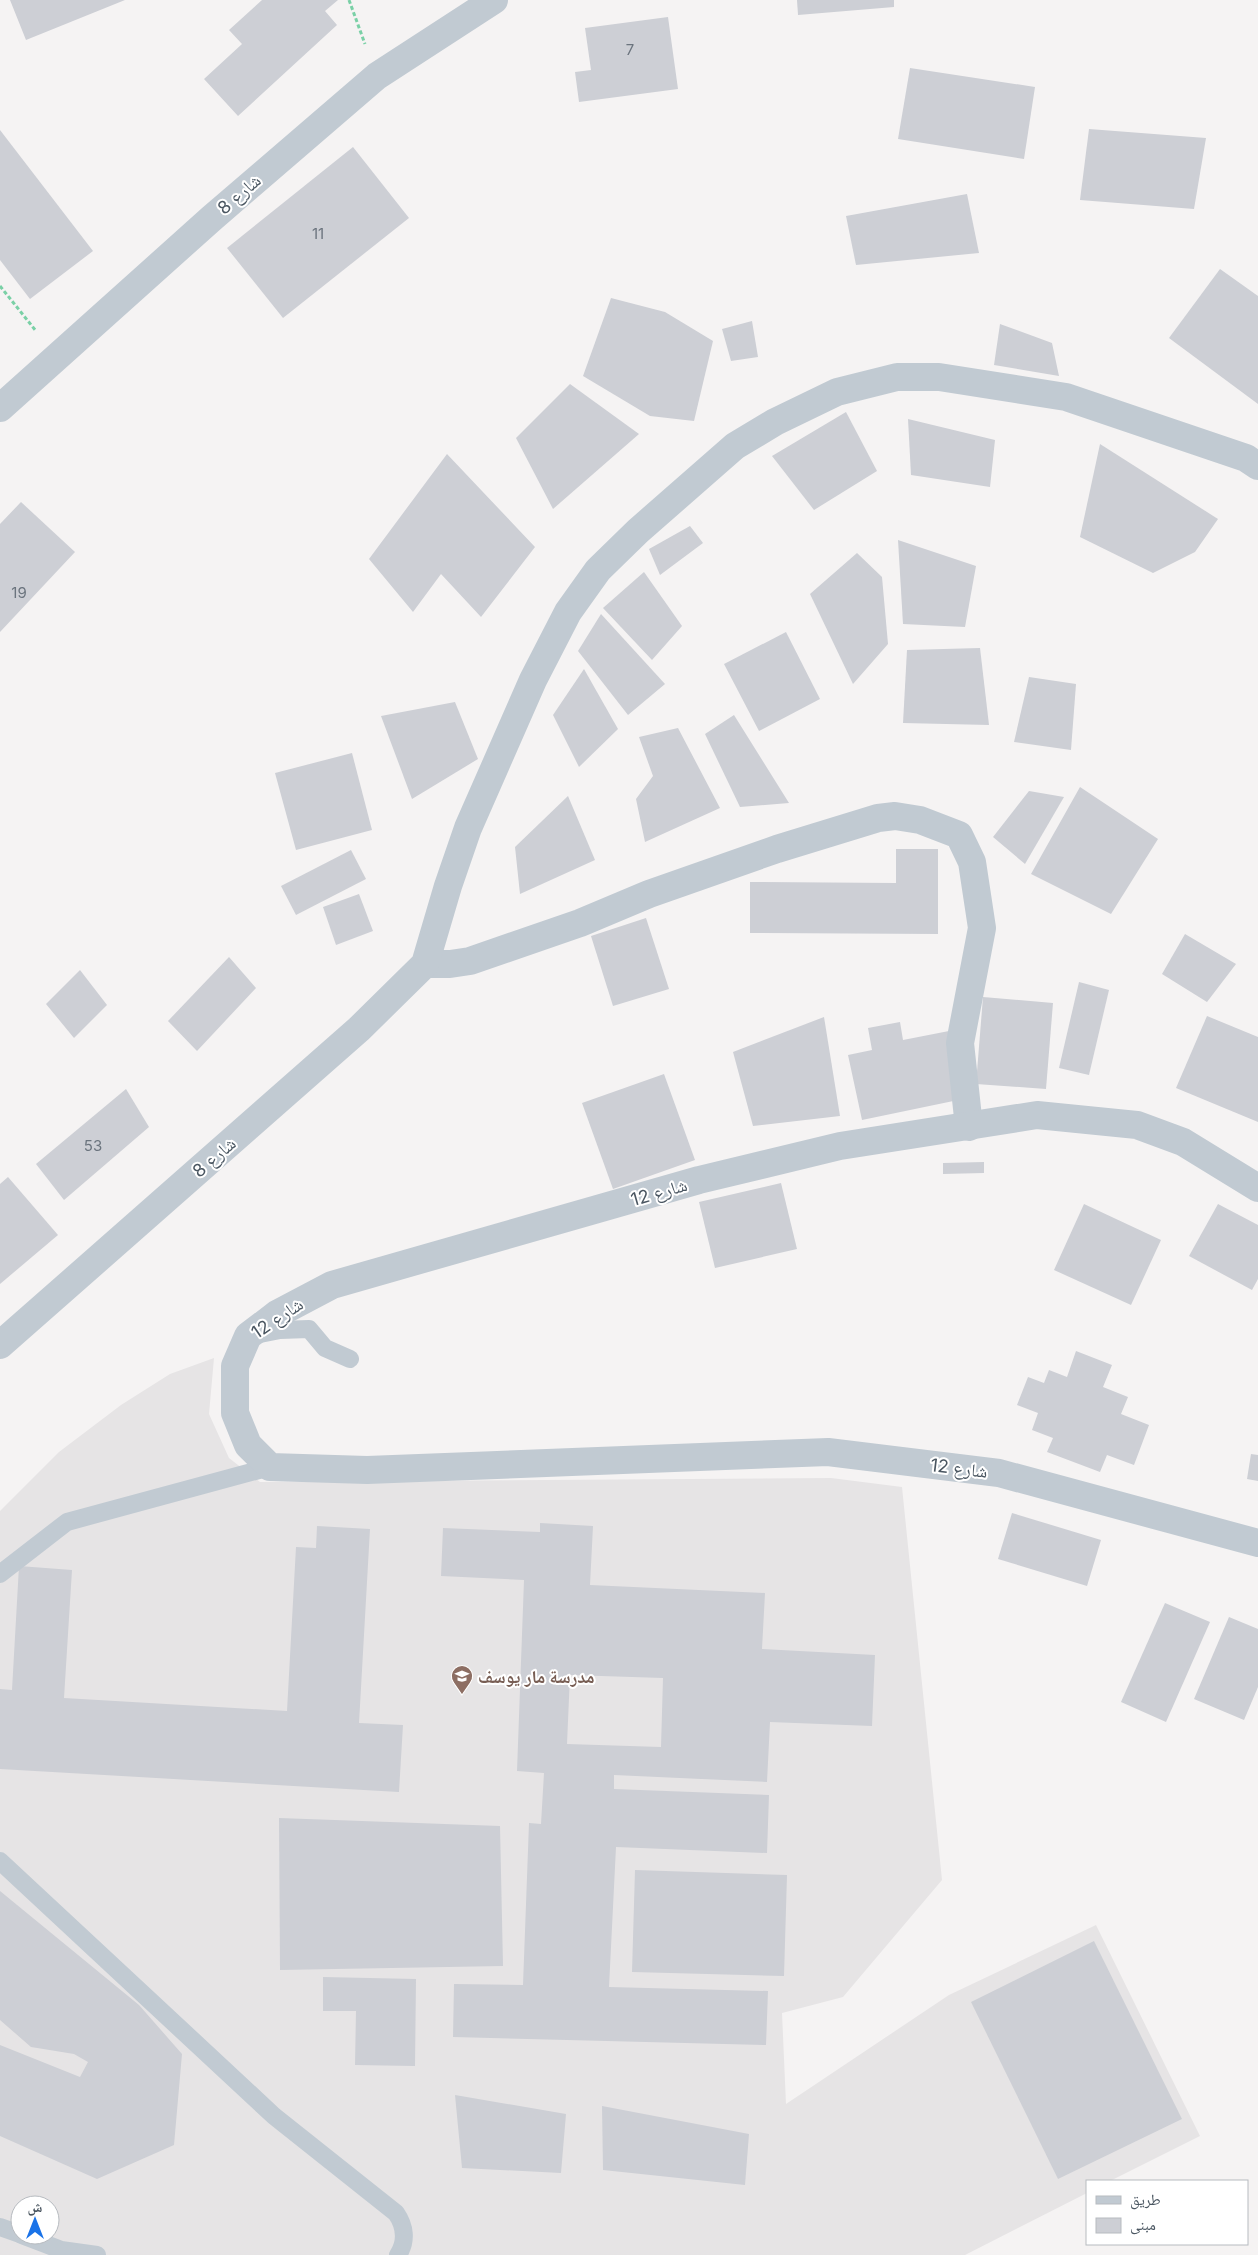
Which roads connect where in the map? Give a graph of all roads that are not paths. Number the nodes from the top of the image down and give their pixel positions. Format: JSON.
{"nodes":[{"id":1,"x":494,"y":0,"type":"edge"},
{"id":2,"x":0,"y":408,"type":"edge"},
{"id":3,"x":1258,"y":466,"type":"edge"},
{"id":4,"x":425,"y":964,"type":"junction"},
{"id":5,"x":968,"y":1127,"type":"junction"},
{"id":6,"x":1258,"y":1188,"type":"edge"},
{"id":7,"x":248,"y":1336,"type":"junction"},
{"id":8,"x":0,"y":1345,"type":"edge"},
{"id":9,"x":350,"y":1359,"type":"dead end"},
{"id":10,"x":270,"y":1467,"type":"junction"},
{"id":11,"x":1258,"y":1544,"type":"edge"},
{"id":12,"x":0,"y":1574,"type":"edge"},
{"id":13,"x":0,"y":1861,"type":"edge"},
{"id":14,"x":48,"y":2245,"type":"edge"},
{"id":15,"x":97,"y":2255,"type":"edge"},
{"id":16,"x":398,"y":2255,"type":"edge"}],
"edges":[{"from":1,"to":2,"type":"street","name":"شارع 8"},
{"from":3,"to":4,"type":"street"},
{"from":4,"to":5,"type":"street"},
{"from":4,"to":8,"type":"street","name":"شارع 8"},
{"from":5,"to":6,"type":"street","name":"شارع 12"},
{"from":5,"to":7,"type":"street","name":"شارع 12"},
{"from":7,"to":9,"type":"lane"},
{"from":7,"to":10,"type":"street","name":"شارع 12"},
{"from":10,"to":11,"type":"street","name":"شارع 12"},
{"from":10,"to":12,"type":"lane"},
{"from":13,"to":16,"type":"lane"},
{"from":14,"to":15,"type":"lane"}]}
